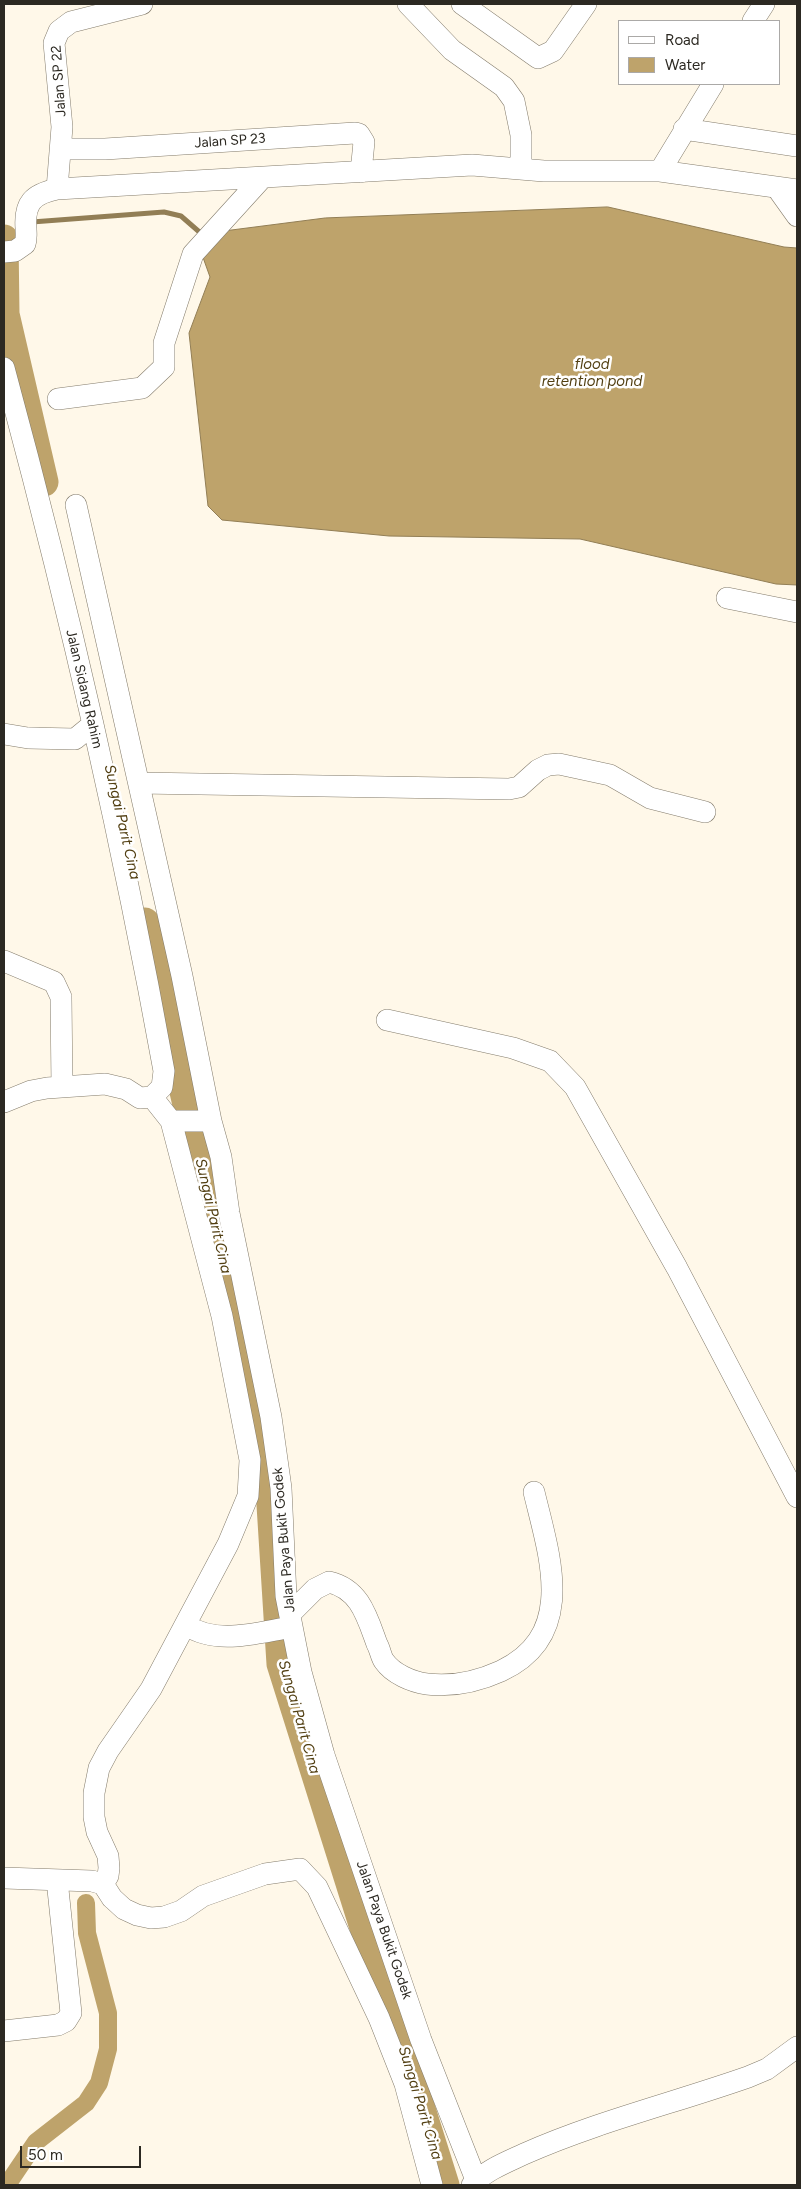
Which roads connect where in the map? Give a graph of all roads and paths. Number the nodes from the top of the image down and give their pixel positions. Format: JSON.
{"nodes":[{"id":1,"x":142,"y":4,"type":"edge"},
{"id":2,"x":408,"y":4,"type":"edge"},
{"id":3,"x":462,"y":4,"type":"edge"},
{"id":4,"x":586,"y":4,"type":"edge"},
{"id":5,"x":764,"y":4,"type":"edge"},
{"id":6,"x":754,"y":20,"type":"edge"},
{"id":7,"x":712,"y":85,"type":"edge"},
{"id":8,"x":684,"y":129,"type":"junction"},
{"id":9,"x":797,"y":146,"type":"edge"},
{"id":10,"x":61,"y":149,"type":"junction"},
{"id":11,"x":521,"y":168,"type":"junction"},
{"id":12,"x":660,"y":171,"type":"junction"},
{"id":13,"x":361,"y":172,"type":"junction"},
{"id":14,"x":262,"y":178,"type":"junction"},
{"id":15,"x":57,"y":189,"type":"junction"},
{"id":16,"x":787,"y":189,"type":"edge"},
{"id":17,"x":797,"y":216,"type":"edge"},
{"id":18,"x":9,"y":251,"type":"edge"},
{"id":19,"x":4,"y":368,"type":"edge"},
{"id":20,"x":58,"y":399,"type":"dead end"},
{"id":21,"x":76,"y":505,"type":"dead end"},
{"id":22,"x":727,"y":598,"type":"dead end"},
{"id":23,"x":797,"y":612,"type":"edge"},
{"id":24,"x":92,"y":725,"type":"junction"},
{"id":25,"x":4,"y":734,"type":"edge"},
{"id":26,"x":139,"y":783,"type":"junction"},
{"id":27,"x":705,"y":812,"type":"dead end"},
{"id":28,"x":4,"y":961,"type":"edge"},
{"id":29,"x":387,"y":1020,"type":"dead end"},
{"id":30,"x":62,"y":1087,"type":"junction"},
{"id":31,"x":4,"y":1103,"type":"edge"},
{"id":32,"x":163,"y":1110,"type":"junction"},
{"id":33,"x":209,"y":1121,"type":"junction"},
{"id":34,"x":534,"y":1492,"type":"dead end"},
{"id":35,"x":797,"y":1497,"type":"edge"},
{"id":36,"x":283,"y":1625,"type":"junction"},
{"id":37,"x":193,"y":1628,"type":"junction"},
{"id":38,"x":4,"y":1878,"type":"edge"},
{"id":39,"x":57,"y":1880,"type":"junction"},
{"id":40,"x":103,"y":1884,"type":"junction"},
{"id":41,"x":4,"y":2031,"type":"edge"},
{"id":42,"x":797,"y":2047,"type":"edge"},
{"id":43,"x":474,"y":2183,"type":"edge"},
{"id":44,"x":432,"y":2185,"type":"edge"}],
"edges":[{"from":1,"to":10,"type":"street","name":"Jalan SP 22"},
{"from":2,"to":11,"type":"street"},
{"from":3,"to":4,"type":"street"},
{"from":5,"to":6,"type":"street"},
{"from":7,"to":8,"type":"street"},
{"from":8,"to":9,"type":"street"},
{"from":8,"to":12,"type":"street"},
{"from":10,"to":13,"type":"street","name":"Jalan SP 23"},
{"from":10,"to":15,"type":"street","name":"Jalan SP 22"},
{"from":11,"to":12,"type":"street"},
{"from":11,"to":13,"type":"street"},
{"from":12,"to":16,"type":"street"},
{"from":13,"to":14,"type":"street"},
{"from":14,"to":15,"type":"street"},
{"from":14,"to":20,"type":"street"},
{"from":15,"to":18,"type":"street"},
{"from":16,"to":17,"type":"street"},
{"from":19,"to":24,"type":"street","name":"Jalan Sidang Rahim"},
{"from":21,"to":26,"type":"street","name":"Jalan Paya Bukit Godek"},
{"from":22,"to":23,"type":"street"},
{"from":24,"to":25,"type":"street"},
{"from":24,"to":32,"type":"street","name":"Jalan Sidang Rahim"},
{"from":26,"to":27,"type":"street"},
{"from":26,"to":33,"type":"street","name":"Jalan Paya Bukit Godek"},
{"from":28,"to":30,"type":"street"},
{"from":29,"to":35,"type":"street"},
{"from":30,"to":31,"type":"street"},
{"from":30,"to":32,"type":"street"},
{"from":32,"to":33,"type":"street"},
{"from":32,"to":37,"type":"street"},
{"from":33,"to":36,"type":"street","name":"Jalan Paya Bukit Godek"},
{"from":34,"to":36,"type":"street"},
{"from":36,"to":37,"type":"street"},
{"from":36,"to":43,"type":"street","name":"Jalan Paya Bukit Godek"},
{"from":37,"to":40,"type":"street"},
{"from":38,"to":39,"type":"street"},
{"from":39,"to":40,"type":"street"},
{"from":39,"to":41,"type":"street"},
{"from":40,"to":44,"type":"street"},
{"from":42,"to":43,"type":"street"}]}
